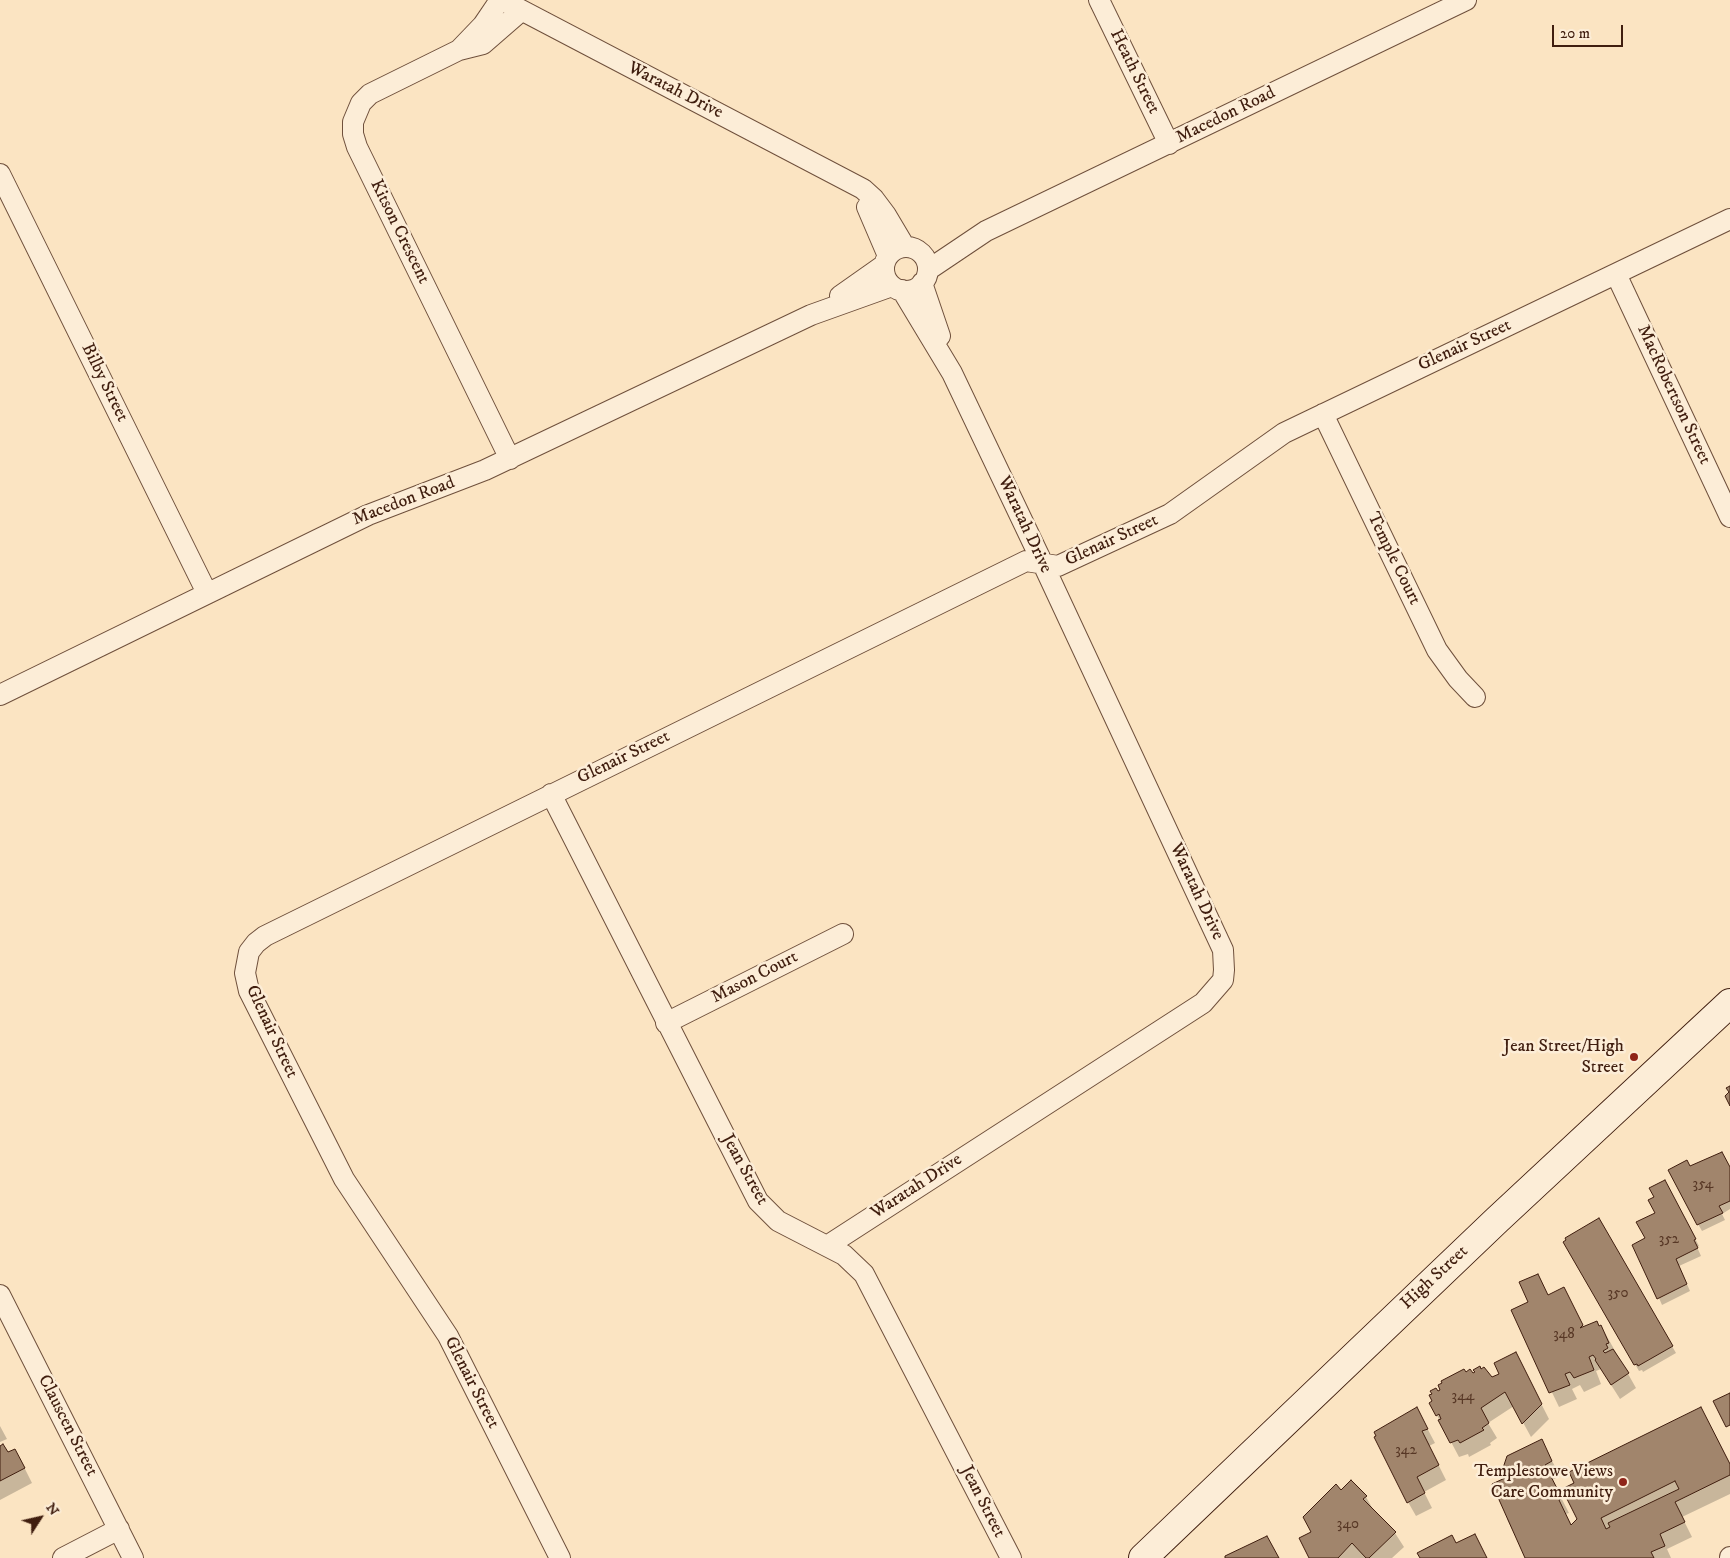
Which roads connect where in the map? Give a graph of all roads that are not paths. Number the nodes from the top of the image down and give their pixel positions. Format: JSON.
{"nodes":[{"id":1,"x":501,"y":0,"type":"edge"},
{"id":2,"x":1099,"y":0,"type":"edge"},
{"id":3,"x":1466,"y":0,"type":"edge"},
{"id":4,"x":521,"y":11,"type":"junction"},
{"id":5,"x":459,"y":50,"type":"junction"},
{"id":6,"x":1169,"y":144,"type":"junction"},
{"id":7,"x":0,"y":174,"type":"edge"},
{"id":8,"x":1730,"y":219,"type":"edge"},
{"id":9,"x":908,"y":262,"type":"junction"},
{"id":10,"x":1616,"y":274,"type":"junction"},
{"id":11,"x":897,"y":288,"type":"junction"},
{"id":12,"x":811,"y":315,"type":"junction"},
{"id":13,"x":952,"y":373,"type":"junction"},
{"id":14,"x":1323,"y":414,"type":"junction"},
{"id":15,"x":510,"y":459,"type":"junction"},
{"id":16,"x":1730,"y":517,"type":"edge"},
{"id":17,"x":1043,"y":564,"type":"junction"},
{"id":18,"x":208,"y":593,"type":"junction"},
{"id":19,"x":0,"y":695,"type":"edge"},
{"id":20,"x":1475,"y":697,"type":"dead end"},
{"id":21,"x":551,"y":794,"type":"junction"},
{"id":22,"x":843,"y":934,"type":"dead end"},
{"id":23,"x":1730,"y":1003,"type":"edge"},
{"id":24,"x":666,"y":1023,"type":"junction"},
{"id":25,"x":826,"y":1246,"type":"junction"},
{"id":26,"x":0,"y":1295,"type":"edge"},
{"id":27,"x":119,"y":1530,"type":"junction"},
{"id":28,"x":62,"y":1558,"type":"edge"},
{"id":29,"x":133,"y":1558,"type":"edge"},
{"id":30,"x":560,"y":1558,"type":"edge"},
{"id":31,"x":1011,"y":1558,"type":"edge"},
{"id":32,"x":1143,"y":1558,"type":"edge"}],
"edges":[{"from":1,"to":4,"type":"street","name":"Waratah Drive"},
{"from":1,"to":5,"type":"street","name":"Kitson Crescent"},
{"from":2,"to":6,"type":"street","name":"Heath Street"},
{"from":3,"to":6,"type":"street","name":"Macedon Road"},
{"from":4,"to":5,"type":"street","name":"Kitson Crescent"},
{"from":4,"to":9,"type":"street","name":"Waratah Drive"},
{"from":5,"to":15,"type":"street","name":"Kitson Crescent"},
{"from":6,"to":9,"type":"street","name":"Macedon Road"},
{"from":7,"to":18,"type":"street","name":"Bilby Street"},
{"from":8,"to":10,"type":"street","name":"Glenair Street"},
{"from":9,"to":11,"type":"street","name":"Macedon Road"},
{"from":9,"to":11,"type":"street","name":"Waratah Drive"},
{"from":9,"to":12,"type":"street","name":"Macedon Road"},
{"from":9,"to":13,"type":"street","name":"Waratah Drive"},
{"from":10,"to":14,"type":"street","name":"Glenair Street"},
{"from":10,"to":16,"type":"street","name":"MacRobertson Street"},
{"from":11,"to":12,"type":"street","name":"Macedon Road"},
{"from":11,"to":13,"type":"street","name":"Waratah Drive"},
{"from":12,"to":15,"type":"street","name":"Macedon Road"},
{"from":13,"to":17,"type":"street","name":"Waratah Drive"},
{"from":14,"to":17,"type":"street","name":"Glenair Street"},
{"from":14,"to":20,"type":"street","name":"Temple Court"},
{"from":15,"to":18,"type":"street","name":"Macedon Road"},
{"from":17,"to":21,"type":"street","name":"Glenair Street"},
{"from":17,"to":25,"type":"street","name":"Waratah Drive"},
{"from":18,"to":19,"type":"street","name":"Macedon Road"},
{"from":21,"to":24,"type":"street","name":"Jean Street"},
{"from":21,"to":30,"type":"street","name":"Glenair Street"},
{"from":22,"to":24,"type":"street","name":"Mason Court"},
{"from":23,"to":32,"type":"main road","name":"High Street"},
{"from":24,"to":25,"type":"street","name":"Jean Street"},
{"from":25,"to":31,"type":"street","name":"Jean Street"},
{"from":26,"to":27,"type":"street","name":"Clauscen Street"},
{"from":27,"to":28,"type":"street"},
{"from":27,"to":29,"type":"street","name":"Clauscen Street"}]}
